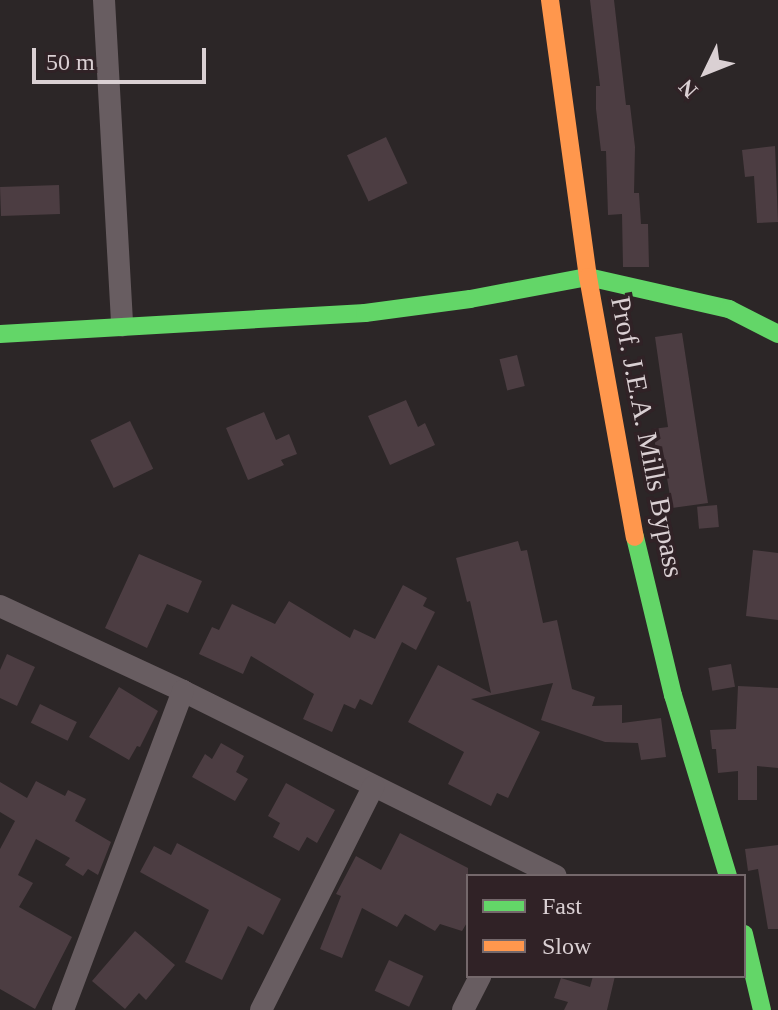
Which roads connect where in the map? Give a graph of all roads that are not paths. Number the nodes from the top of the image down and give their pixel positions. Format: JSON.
{"nodes":[{"id":1,"x":104,"y":0,"type":"edge"},
{"id":2,"x":550,"y":0,"type":"edge"},
{"id":3,"x":588,"y":277,"type":"junction"},
{"id":4,"x":122,"y":326,"type":"junction"},
{"id":5,"x":0,"y":334,"type":"edge"},
{"id":6,"x":778,"y":334,"type":"edge"},
{"id":7,"x":0,"y":606,"type":"edge"},
{"id":8,"x":183,"y":691,"type":"junction"},
{"id":9,"x":373,"y":787,"type":"junction"},
{"id":10,"x":541,"y":873,"type":"edge"},
{"id":11,"x":727,"y":874,"type":"edge"},
{"id":12,"x":746,"y":942,"type":"edge"},
{"id":13,"x":479,"y":978,"type":"edge"},
{"id":14,"x":63,"y":1010,"type":"edge"},
{"id":15,"x":261,"y":1010,"type":"edge"},
{"id":16,"x":463,"y":1010,"type":"edge"},
{"id":17,"x":762,"y":1010,"type":"edge"}],
"edges":[{"from":1,"to":4,"type":"street"},
{"from":2,"to":3,"type":"street","name":"Prof. J.E.A. Mills Bypass"},
{"from":3,"to":4,"type":"street"},
{"from":3,"to":6,"type":"street"},
{"from":3,"to":11,"type":"street","name":"Prof. J.E.A. Mills Bypass"},
{"from":4,"to":5,"type":"street"},
{"from":7,"to":8,"type":"street"},
{"from":8,"to":9,"type":"street"},
{"from":8,"to":14,"type":"street"},
{"from":9,"to":10,"type":"street"},
{"from":9,"to":15,"type":"street"},
{"from":12,"to":17,"type":"street"},
{"from":13,"to":16,"type":"street"}]}
